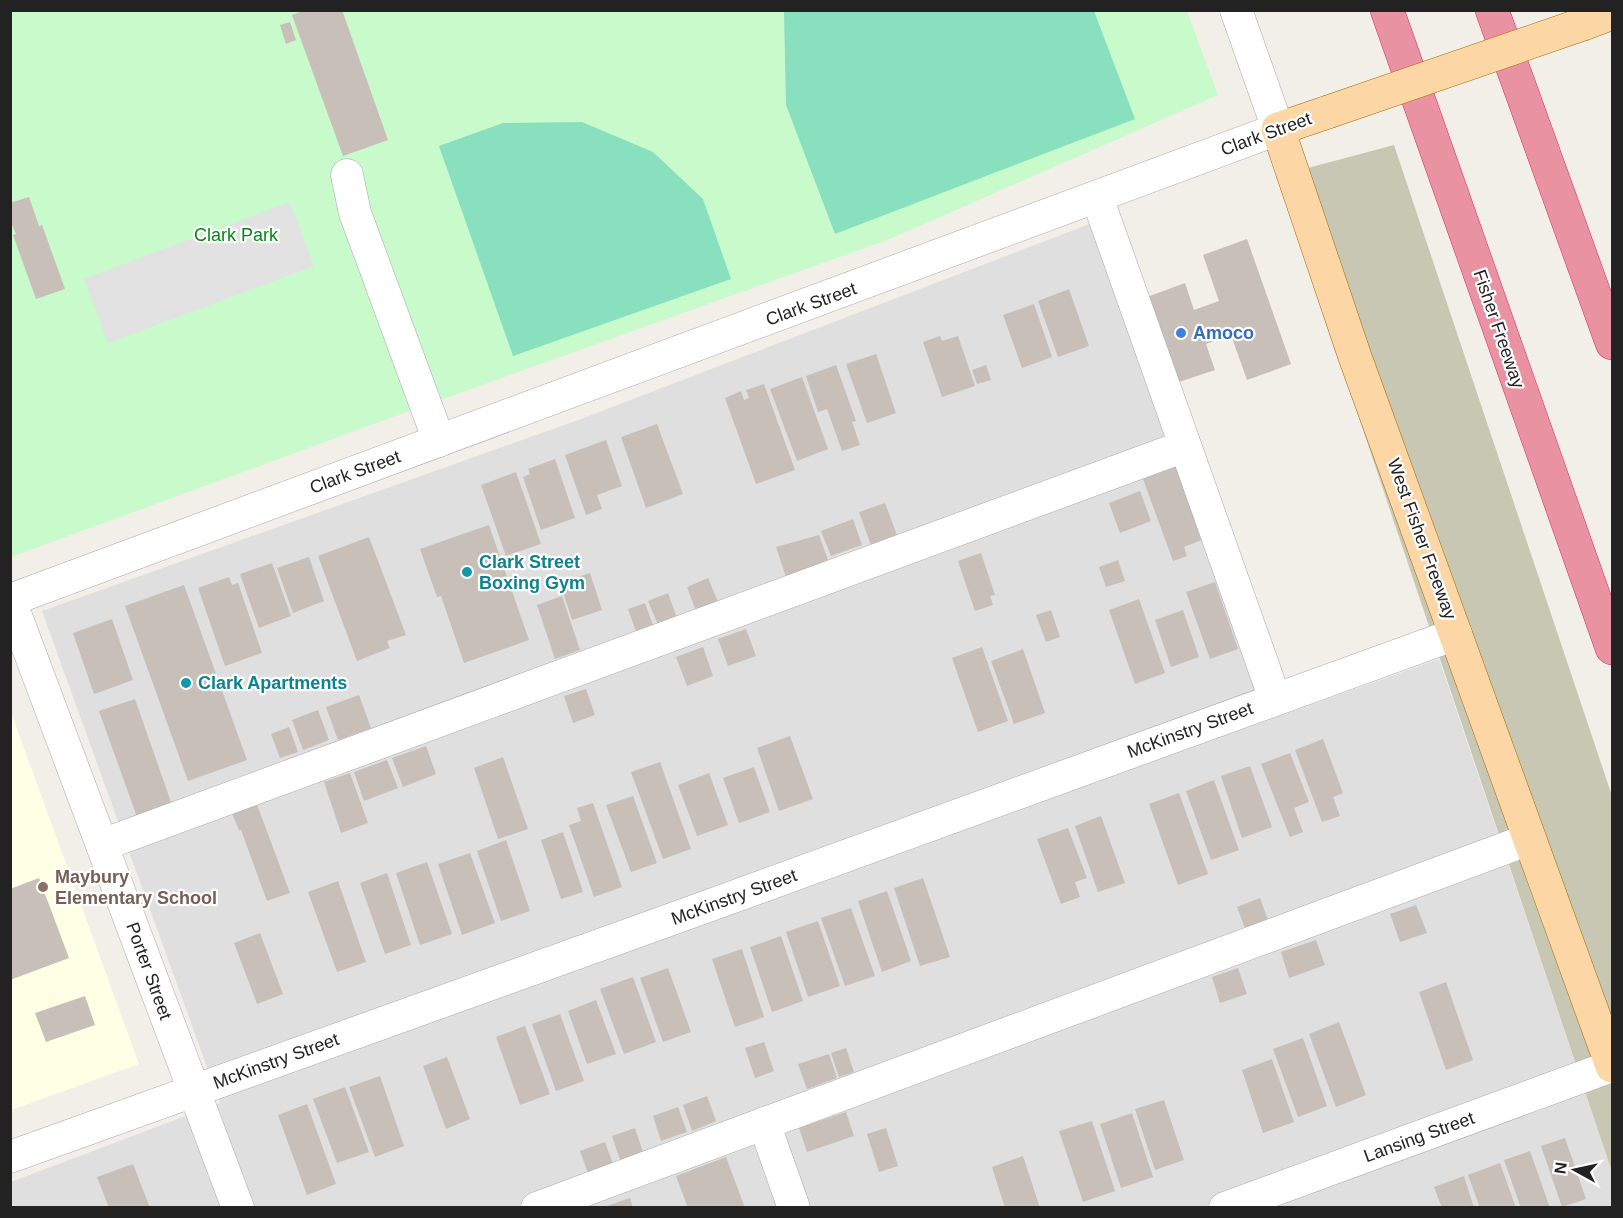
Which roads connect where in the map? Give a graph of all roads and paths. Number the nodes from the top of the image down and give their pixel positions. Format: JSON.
{"nodes":[{"id":1,"x":1236,"y":10,"type":"edge"},
{"id":2,"x":1387,"y":10,"type":"edge"},
{"id":3,"x":1492,"y":10,"type":"edge"},
{"id":4,"x":1598,"y":18,"type":"edge"},
{"id":5,"x":1278,"y":129,"type":"junction"},
{"id":6,"x":347,"y":175,"type":"dead end"},
{"id":7,"x":1097,"y":197,"type":"junction"},
{"id":8,"x":1612,"y":343,"type":"edge"},
{"id":9,"x":439,"y":441,"type":"junction"},
{"id":10,"x":1185,"y":446,"type":"junction"},
{"id":11,"x":10,"y":600,"type":"edge"},
{"id":12,"x":1456,"y":634,"type":"junction"},
{"id":13,"x":1612,"y":648,"type":"edge"},
{"id":14,"x":1275,"y":699,"type":"junction"},
{"id":15,"x":1530,"y":839,"type":"junction"},
{"id":16,"x":102,"y":845,"type":"junction"},
{"id":17,"x":1612,"y":1066,"type":"edge"},
{"id":18,"x":194,"y":1090,"type":"junction"},
{"id":19,"x":764,"y":1124,"type":"junction"},
{"id":20,"x":10,"y":1157,"type":"edge"},
{"id":21,"x":238,"y":1208,"type":"edge"},
{"id":22,"x":537,"y":1208,"type":"edge"},
{"id":23,"x":794,"y":1208,"type":"edge"},
{"id":24,"x":1225,"y":1208,"type":"edge"}],
"edges":[{"from":1,"to":5,"type":"street","name":"West Fisher Freeway"},
{"from":2,"to":13,"type":"highway","name":"Fisher Freeway"},
{"from":3,"to":8,"type":"highway"},
{"from":4,"to":5,"type":"main road","name":"Clark Street","bridge":true},
{"from":5,"to":7,"type":"street","name":"Clark Street"},
{"from":5,"to":12,"type":"main road","name":"West Fisher Freeway"},
{"from":6,"to":9,"type":"street"},
{"from":7,"to":9,"type":"street","name":"Clark Street"},
{"from":7,"to":10,"type":"street"},
{"from":9,"to":11,"type":"street","name":"Clark Street"},
{"from":10,"to":14,"type":"street"},
{"from":10,"to":16,"type":"street"},
{"from":11,"to":16,"type":"street","name":"Porter Street"},
{"from":12,"to":14,"type":"street","name":"McKinstry Street"},
{"from":12,"to":15,"type":"main road","name":"West Fisher Freeway"},
{"from":14,"to":18,"type":"street","name":"McKinstry Street"},
{"from":15,"to":17,"type":"main road","name":"West Fisher Freeway"},
{"from":15,"to":19,"type":"street"},
{"from":16,"to":18,"type":"street","name":"Porter Street"},
{"from":17,"to":24,"type":"street","name":"Lansing Street"},
{"from":18,"to":20,"type":"street","name":"McKinstry Street"},
{"from":18,"to":21,"type":"street","name":"Porter Street"},
{"from":19,"to":22,"type":"street"},
{"from":19,"to":23,"type":"street"}]}
